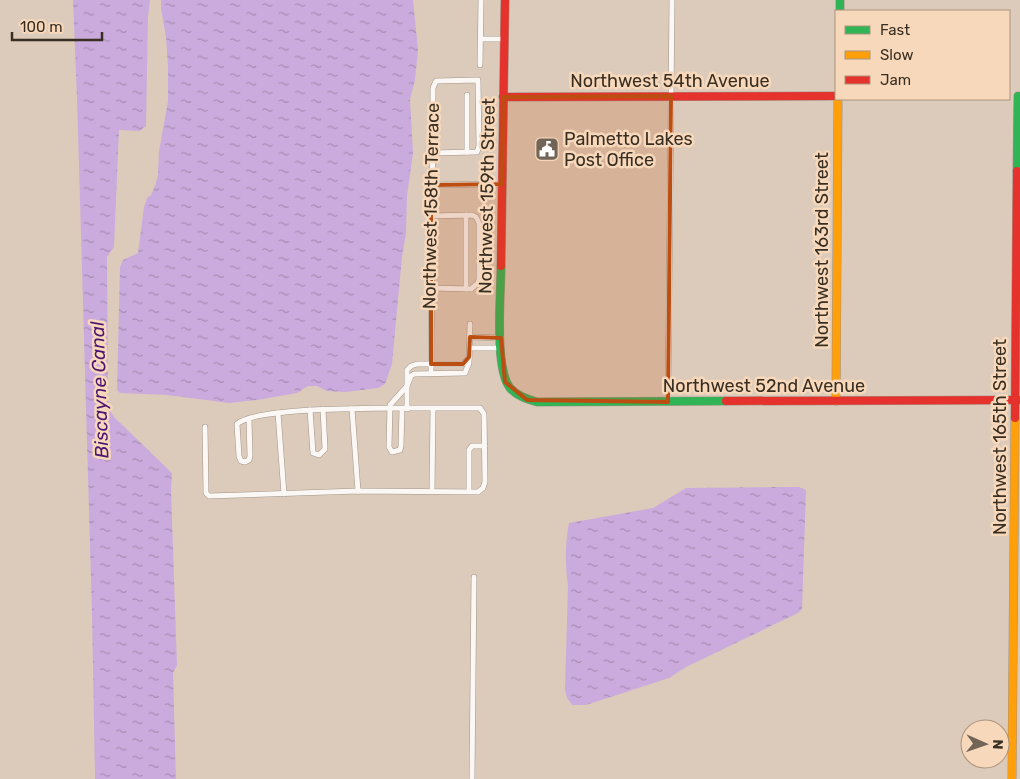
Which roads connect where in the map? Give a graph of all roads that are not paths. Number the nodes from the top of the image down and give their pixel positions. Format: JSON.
{"nodes":[{"id":1,"x":481,"y":0,"type":"edge"},
{"id":2,"x":505,"y":0,"type":"edge"},
{"id":3,"x":672,"y":0,"type":"edge"},
{"id":4,"x":481,"y":38,"type":"junction"},
{"id":5,"x":505,"y":39,"type":"junction"},
{"id":6,"x":480,"y":65,"type":"dead end"},
{"id":7,"x":467,"y":96,"type":"dead end"},
{"id":8,"x":671,"y":96,"type":"junction"},
{"id":9,"x":1019,"y":96,"type":"edge"},
{"id":10,"x":503,"y":97,"type":"junction"},
{"id":11,"x":835,"y":97,"type":"edge"},
{"id":12,"x":837,"y":100,"type":"edge"},
{"id":13,"x":467,"y":152,"type":"junction"},
{"id":14,"x":432,"y":153,"type":"junction"},
{"id":15,"x":502,"y":184,"type":"junction"},
{"id":16,"x":431,"y":185,"type":"junction"},
{"id":17,"x":431,"y":216,"type":"junction"},
{"id":18,"x":466,"y":216,"type":"junction"},
{"id":19,"x":430,"y":288,"type":"junction"},
{"id":20,"x":466,"y":288,"type":"junction"},
{"id":21,"x":470,"y":324,"type":"dead end"},
{"id":22,"x":470,"y":337,"type":"junction"},
{"id":23,"x":501,"y":338,"type":"junction"},
{"id":24,"x":470,"y":348,"type":"junction"},
{"id":25,"x":500,"y":348,"type":"junction"},
{"id":26,"x":469,"y":358,"type":"junction"},
{"id":27,"x":431,"y":364,"type":"junction"},
{"id":28,"x":431,"y":373,"type":"junction"},
{"id":29,"x":407,"y":386,"type":"junction"},
{"id":30,"x":511,"y":390,"type":"joint"},
{"id":31,"x":1018,"y":400,"type":"edge"},
{"id":32,"x":836,"y":401,"type":"junction"},
{"id":33,"x":668,"y":402,"type":"junction"},
{"id":34,"x":323,"y":409,"type":"junction"},
{"id":35,"x":352,"y":409,"type":"junction"},
{"id":36,"x":389,"y":409,"type":"junction"},
{"id":37,"x":405,"y":409,"type":"junction"},
{"id":38,"x":434,"y":409,"type":"junction"},
{"id":39,"x":310,"y":410,"type":"junction"},
{"id":40,"x":278,"y":413,"type":"junction"},
{"id":41,"x":249,"y":419,"type":"junction"},
{"id":42,"x":205,"y":427,"type":"dead end"},
{"id":43,"x":485,"y":446,"type":"junction"},
{"id":44,"x":358,"y":491,"type":"junction"},
{"id":45,"x":432,"y":491,"type":"junction"},
{"id":46,"x":469,"y":492,"type":"junction"},
{"id":47,"x":284,"y":494,"type":"junction"},
{"id":48,"x":474,"y":577,"type":"dead end"},
{"id":49,"x":472,"y":779,"type":"edge"},
{"id":50,"x":1012,"y":779,"type":"edge"}],
"edges":[{"from":1,"to":4,"type":"street"},
{"from":2,"to":5,"type":"street","name":"Northwest 159th Street"},
{"from":3,"to":8,"type":"street"},
{"from":4,"to":5,"type":"street"},
{"from":4,"to":6,"type":"street"},
{"from":5,"to":10,"type":"street","name":"Northwest 159th Street"},
{"from":7,"to":13,"type":"street"},
{"from":8,"to":10,"type":"street","name":"Northwest 54th Avenue"},
{"from":8,"to":11,"type":"street","name":"Northwest 54th Avenue"},
{"from":8,"to":33,"type":"street"},
{"from":9,"to":31,"type":"street","name":"Northwest 165th Street"},
{"from":10,"to":15,"type":"street","name":"Northwest 159th Street"},
{"from":12,"to":32,"type":"street","name":"Northwest 163rd Street"},
{"from":13,"to":14,"type":"street"},
{"from":13,"to":14,"type":"street","name":"Northwest 158th Terrace"},
{"from":14,"to":16,"type":"street","name":"Northwest 158th Terrace"},
{"from":15,"to":16,"type":"street"},
{"from":15,"to":23,"type":"street","name":"Northwest 159th Street"},
{"from":16,"to":17,"type":"street","name":"Northwest 158th Terrace"},
{"from":17,"to":18,"type":"street","name":"Northwest 159th Street"},
{"from":17,"to":19,"type":"street","name":"Northwest 158th Terrace"},
{"from":18,"to":20,"type":"street"},
{"from":18,"to":20,"type":"street","name":"Northwest 159th Street"},
{"from":19,"to":20,"type":"street","name":"Northwest 159th Street"},
{"from":19,"to":27,"type":"street","name":"Northwest 158th Terrace"},
{"from":21,"to":22,"type":"street"},
{"from":22,"to":23,"type":"street"},
{"from":22,"to":24,"type":"street"},
{"from":23,"to":25,"type":"street","name":"Northwest 159th Street"},
{"from":24,"to":25,"type":"street"},
{"from":24,"to":26,"type":"street"},
{"from":25,"to":30,"type":"street","name":"Northwest 159th Street"},
{"from":26,"to":27,"type":"street"},
{"from":26,"to":28,"type":"street"},
{"from":27,"to":28,"type":"street","name":"Northwest 158th Terrace"},
{"from":27,"to":29,"type":"street"},
{"from":28,"to":29,"type":"street"},
{"from":29,"to":36,"type":"street"},
{"from":29,"to":37,"type":"street"},
{"from":30,"to":33,"type":"street","name":"Northwest 52nd Avenue"},
{"from":31,"to":32,"type":"street","name":"Northwest 52nd Avenue"},
{"from":31,"to":50,"type":"street","name":"Northwest 165th Street"},
{"from":32,"to":33,"type":"street","name":"Northwest 52nd Avenue"},
{"from":34,"to":35,"type":"street"},
{"from":34,"to":39,"type":"street"},
{"from":34,"to":39,"type":"street"},
{"from":35,"to":36,"type":"street"},
{"from":35,"to":44,"type":"street"},
{"from":36,"to":37,"type":"street"},
{"from":36,"to":37,"type":"street"},
{"from":37,"to":38,"type":"street"},
{"from":38,"to":43,"type":"street"},
{"from":38,"to":45,"type":"street"},
{"from":39,"to":40,"type":"street"},
{"from":40,"to":41,"type":"street"},
{"from":40,"to":47,"type":"street"},
{"from":41,"to":41,"type":"street"},
{"from":42,"to":47,"type":"street"},
{"from":43,"to":46,"type":"street"},
{"from":43,"to":46,"type":"street"},
{"from":44,"to":45,"type":"street"},
{"from":44,"to":47,"type":"street"},
{"from":45,"to":46,"type":"street"},
{"from":48,"to":49,"type":"street"}]}
